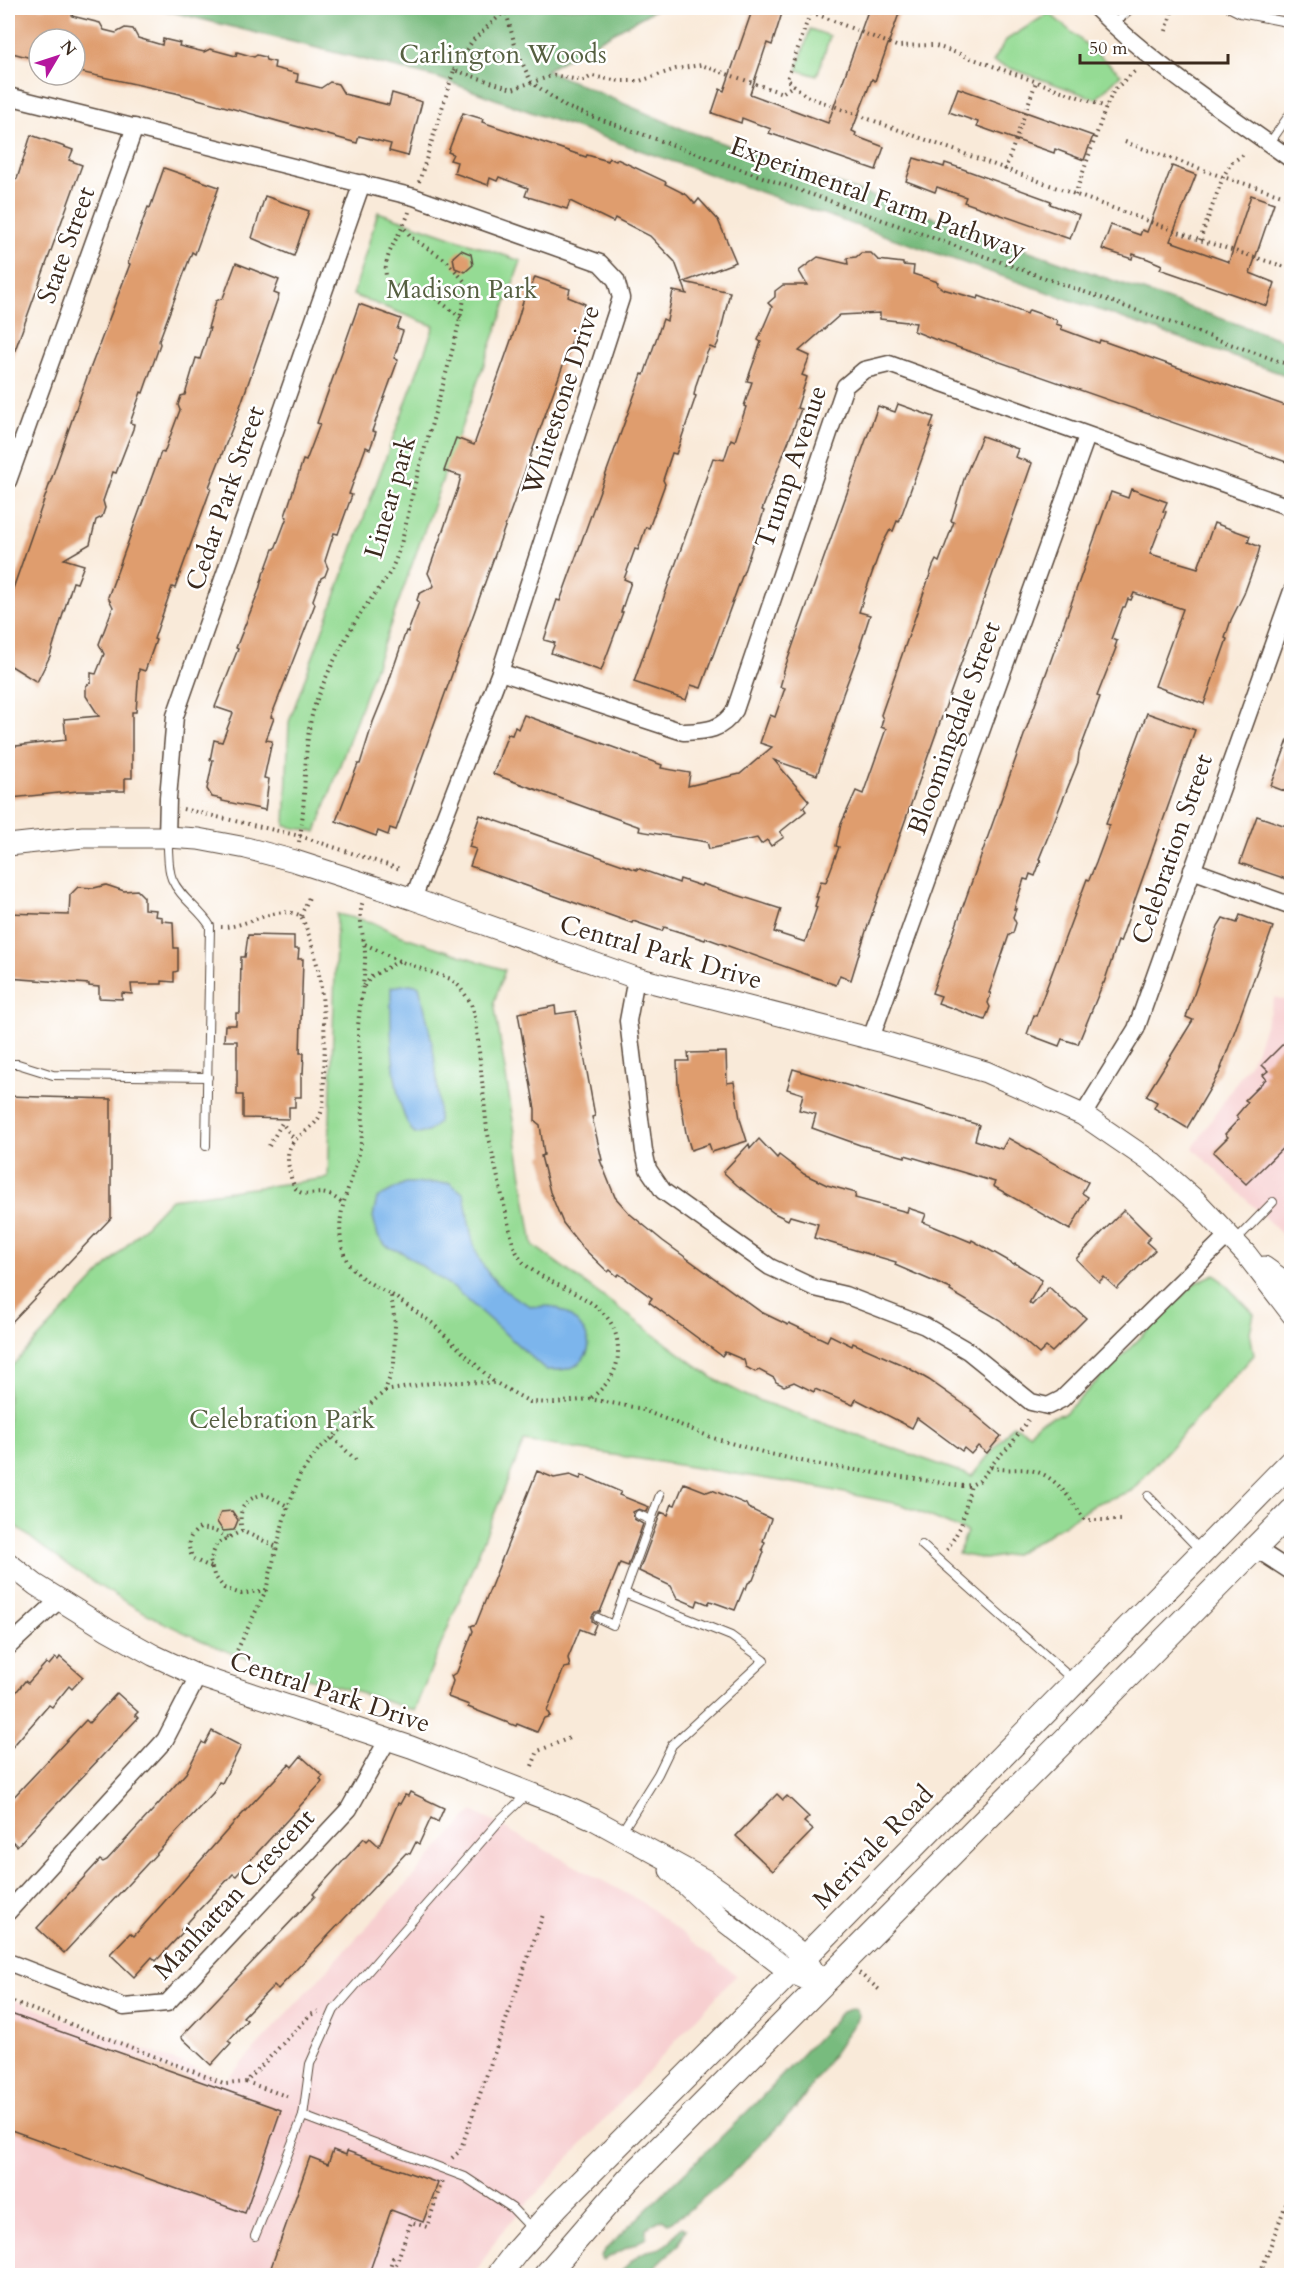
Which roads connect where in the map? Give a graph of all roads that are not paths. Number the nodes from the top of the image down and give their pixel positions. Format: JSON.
{"nodes":[{"id":1,"x":1096,"y":8,"type":"edge"},
{"id":2,"x":1131,"y":8,"type":"edge"},
{"id":3,"x":1230,"y":8,"type":"edge"},
{"id":4,"x":1292,"y":23,"type":"edge"},
{"id":5,"x":1113,"y":25,"type":"junction"},
{"id":6,"x":8,"y":96,"type":"edge"},
{"id":7,"x":1292,"y":111,"type":"edge"},
{"id":8,"x":135,"y":127,"type":"junction"},
{"id":9,"x":1269,"y":144,"type":"junction"},
{"id":10,"x":1292,"y":160,"type":"edge"},
{"id":11,"x":362,"y":183,"type":"junction"},
{"id":12,"x":1088,"y":436,"type":"junction"},
{"id":13,"x":8,"y":481,"type":"edge"},
{"id":14,"x":1292,"y":508,"type":"edge"},
{"id":15,"x":1292,"y":591,"type":"edge"},
{"id":16,"x":500,"y":672,"type":"junction"},
{"id":17,"x":167,"y":837,"type":"junction"},
{"id":18,"x":8,"y":844,"type":"edge"},
{"id":19,"x":1192,"y":870,"type":"junction"},
{"id":20,"x":413,"y":899,"type":"junction"},
{"id":21,"x":1292,"y":906,"type":"edge"},
{"id":22,"x":636,"y":978,"type":"junction"},
{"id":23,"x":871,"y":1038,"type":"junction"},
{"id":24,"x":8,"y":1064,"type":"edge"},
{"id":25,"x":208,"y":1077,"type":"junction"},
{"id":26,"x":1083,"y":1115,"type":"junction"},
{"id":27,"x":206,"y":1146,"type":"dead end"},
{"id":28,"x":1273,"y":1202,"type":"dead end"},
{"id":29,"x":1236,"y":1243,"type":"junction"},
{"id":30,"x":1292,"y":1287,"type":"edge"},
{"id":31,"x":1292,"y":1314,"type":"edge"},
{"id":32,"x":1292,"y":1461,"type":"edge"},
{"id":33,"x":660,"y":1495,"type":"dead end"},
{"id":34,"x":1148,"y":1496,"type":"dead end"},
{"id":35,"x":1292,"y":1511,"type":"edge"},
{"id":36,"x":639,"y":1515,"type":"dead end"},
{"id":37,"x":651,"y":1520,"type":"junction"},
{"id":38,"x":922,"y":1545,"type":"dead end"},
{"id":39,"x":1255,"y":1548,"type":"junction"},
{"id":40,"x":1202,"y":1553,"type":"junction"},
{"id":41,"x":8,"y":1563,"type":"edge"},
{"id":42,"x":1292,"y":1572,"type":"edge"},
{"id":43,"x":624,"y":1593,"type":"junction"},
{"id":44,"x":59,"y":1600,"type":"junction"},
{"id":45,"x":598,"y":1618,"type":"dead end"},
{"id":46,"x":8,"y":1647,"type":"edge"},
{"id":47,"x":198,"y":1676,"type":"junction"},
{"id":48,"x":1076,"y":1682,"type":"junction"},
{"id":49,"x":388,"y":1739,"type":"junction"},
{"id":50,"x":529,"y":1792,"type":"junction"},
{"id":51,"x":621,"y":1834,"type":"junction"},
{"id":52,"x":8,"y":1912,"type":"edge"},
{"id":53,"x":8,"y":1962,"type":"edge"},
{"id":54,"x":797,"y":1965,"type":"junction"},
{"id":55,"x":822,"y":1986,"type":"junction"},
{"id":56,"x":303,"y":2116,"type":"junction"},
{"id":57,"x":534,"y":2231,"type":"junction"},
{"id":58,"x":255,"y":2236,"type":"dead end"},
{"id":59,"x":498,"y":2276,"type":"edge"},
{"id":60,"x":545,"y":2276,"type":"edge"}],
"edges":[{"from":1,"to":5,"type":"street"},
{"from":2,"to":5,"type":"lane"},
{"from":3,"to":4,"type":"lane"},
{"from":5,"to":9,"type":"street"},
{"from":6,"to":8,"type":"street","name":"Whitestone Drive"},
{"from":7,"to":9,"type":"lane"},
{"from":8,"to":11,"type":"street","name":"Whitestone Drive"},
{"from":8,"to":13,"type":"street","name":"State Street"},
{"from":9,"to":10,"type":"street"},
{"from":11,"to":16,"type":"street","name":"Whitestone Drive"},
{"from":11,"to":17,"type":"street","name":"Cedar Park Street"},
{"from":12,"to":14,"type":"street","name":"Trump Avenue"},
{"from":12,"to":16,"type":"street","name":"Trump Avenue"},
{"from":12,"to":23,"type":"street","name":"Bloomingdale Street"},
{"from":15,"to":19,"type":"street","name":"Celebration Street"},
{"from":16,"to":20,"type":"street","name":"Whitestone Drive"},
{"from":17,"to":18,"type":"street","name":"Central Park Drive"},
{"from":17,"to":20,"type":"street","name":"Central Park Drive"},
{"from":17,"to":25,"type":"lane"},
{"from":19,"to":21,"type":"street"},
{"from":19,"to":26,"type":"street","name":"Celebration Street"},
{"from":20,"to":22,"type":"street","name":"Central Park Drive"},
{"from":22,"to":23,"type":"street","name":"Central Park Drive"},
{"from":22,"to":29,"type":"street"},
{"from":23,"to":26,"type":"street","name":"Central Park Drive"},
{"from":24,"to":25,"type":"lane"},
{"from":25,"to":27,"type":"lane"},
{"from":26,"to":29,"type":"street","name":"Central Park Drive"},
{"from":28,"to":29,"type":"lane"},
{"from":29,"to":30,"type":"street","name":"Central Park Drive"},
{"from":29,"to":31,"type":"street","name":"Central Park Drive"},
{"from":32,"to":40,"type":"main road","name":"Merivale Road"},
{"from":33,"to":37,"type":"lane"},
{"from":34,"to":40,"type":"lane"},
{"from":35,"to":39,"type":"main road"},
{"from":36,"to":37,"type":"lane"},
{"from":37,"to":43,"type":"lane"},
{"from":38,"to":48,"type":"lane"},
{"from":39,"to":42,"type":"street"},
{"from":39,"to":55,"type":"main road"},
{"from":40,"to":48,"type":"main road","name":"Merivale Road"},
{"from":41,"to":44,"type":"street","name":"Central Park Drive"},
{"from":43,"to":45,"type":"lane"},
{"from":43,"to":51,"type":"lane"},
{"from":44,"to":46,"type":"street"},
{"from":44,"to":47,"type":"street","name":"Central Park Drive"},
{"from":47,"to":49,"type":"street","name":"Central Park Drive"},
{"from":47,"to":52,"type":"street"},
{"from":48,"to":54,"type":"main road","name":"Merivale Road"},
{"from":49,"to":50,"type":"street","name":"Central Park Drive"},
{"from":49,"to":53,"type":"street","name":"Manhattan Crescent"},
{"from":50,"to":51,"type":"street","name":"Central Park Drive"},
{"from":50,"to":56,"type":"lane"},
{"from":51,"to":54,"type":"street","name":"Central Park Drive"},
{"from":54,"to":55,"type":"street","name":"Central Park Drive"},
{"from":54,"to":57,"type":"main road","name":"Merivale Road"},
{"from":55,"to":60,"type":"main road"},
{"from":56,"to":57,"type":"lane"},
{"from":56,"to":58,"type":"lane"},
{"from":57,"to":59,"type":"main road","name":"Merivale Road"}]}
